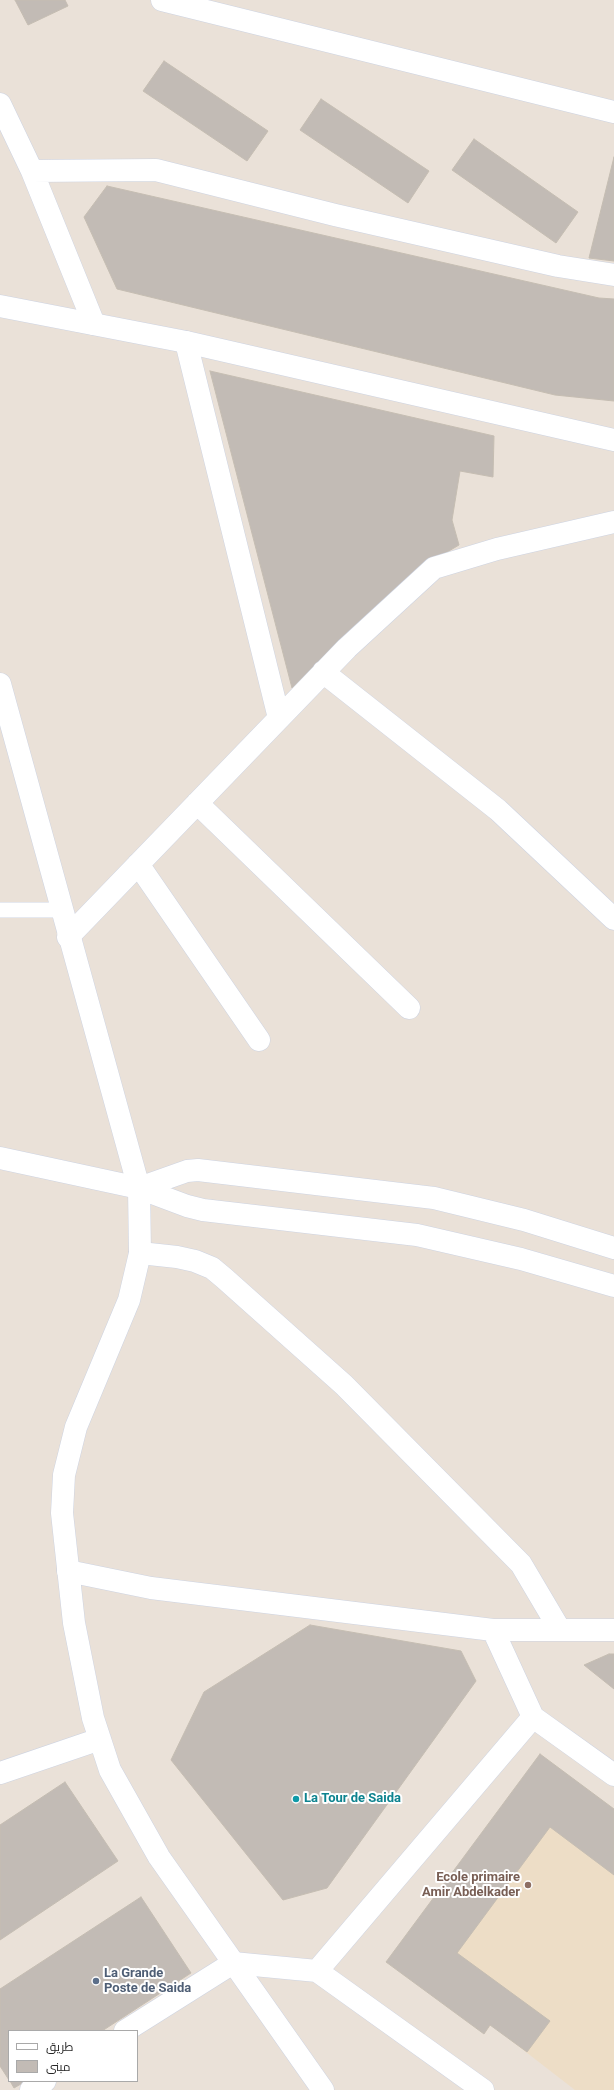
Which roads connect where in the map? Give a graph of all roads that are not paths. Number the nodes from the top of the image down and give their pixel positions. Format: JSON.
{"nodes":[{"id":1,"x":162,"y":0,"type":"edge"},
{"id":2,"x":0,"y":104,"type":"edge"},
{"id":3,"x":614,"y":112,"type":"edge"},
{"id":4,"x":32,"y":171,"type":"junction"},
{"id":5,"x":614,"y":275,"type":"edge"},
{"id":6,"x":0,"y":306,"type":"edge"},
{"id":7,"x":94,"y":324,"type":"junction"},
{"id":8,"x":186,"y":342,"type":"junction"},
{"id":9,"x":614,"y":440,"type":"edge"},
{"id":10,"x":614,"y":522,"type":"edge"},
{"id":11,"x":323,"y":672,"type":"junction"},
{"id":12,"x":0,"y":684,"type":"edge"},
{"id":13,"x":279,"y":718,"type":"junction"},
{"id":14,"x":197,"y":803,"type":"junction"},
{"id":15,"x":138,"y":864,"type":"junction"},
{"id":16,"x":0,"y":910,"type":"edge"},
{"id":17,"x":61,"y":910,"type":"junction"},
{"id":18,"x":614,"y":919,"type":"edge"},
{"id":19,"x":68,"y":937,"type":"junction"},
{"id":20,"x":409,"y":1008,"type":"dead end"},
{"id":21,"x":259,"y":1040,"type":"dead end"},
{"id":22,"x":0,"y":1158,"type":"edge"},
{"id":23,"x":139,"y":1188,"type":"junction"},
{"id":24,"x":614,"y":1248,"type":"edge"},
{"id":25,"x":140,"y":1253,"type":"junction"},
{"id":26,"x":614,"y":1286,"type":"edge"},
{"id":27,"x":68,"y":1571,"type":"junction"},
{"id":28,"x":493,"y":1630,"type":"junction"},
{"id":29,"x":560,"y":1630,"type":"junction"},
{"id":30,"x":614,"y":1630,"type":"edge"},
{"id":31,"x":533,"y":1717,"type":"junction"},
{"id":32,"x":100,"y":1739,"type":"junction"},
{"id":33,"x":0,"y":1773,"type":"edge"},
{"id":34,"x":614,"y":1775,"type":"edge"},
{"id":35,"x":233,"y":1963,"type":"junction"},
{"id":36,"x":317,"y":1971,"type":"junction"},
{"id":37,"x":127,"y":2030,"type":"edge"},
{"id":38,"x":43,"y":2082,"type":"edge"},
{"id":39,"x":31,"y":2090,"type":"edge"},
{"id":40,"x":323,"y":2090,"type":"edge"},
{"id":41,"x":483,"y":2090,"type":"edge"}],
"edges":[{"from":1,"to":3,"type":"street"},
{"from":2,"to":4,"type":"street"},
{"from":4,"to":5,"type":"street"},
{"from":4,"to":7,"type":"street"},
{"from":6,"to":7,"type":"street"},
{"from":7,"to":8,"type":"street"},
{"from":8,"to":9,"type":"street"},
{"from":8,"to":13,"type":"street"},
{"from":10,"to":11,"type":"street"},
{"from":11,"to":13,"type":"street"},
{"from":11,"to":18,"type":"street"},
{"from":12,"to":17,"type":"street"},
{"from":13,"to":14,"type":"street"},
{"from":14,"to":15,"type":"street"},
{"from":14,"to":20,"type":"street"},
{"from":15,"to":19,"type":"street"},
{"from":15,"to":21,"type":"street"},
{"from":16,"to":17,"type":"lane"},
{"from":17,"to":19,"type":"street"},
{"from":19,"to":23,"type":"street"},
{"from":22,"to":23,"type":"street"},
{"from":23,"to":24,"type":"street"},
{"from":23,"to":25,"type":"street"},
{"from":23,"to":26,"type":"street"},
{"from":25,"to":27,"type":"street"},
{"from":25,"to":29,"type":"street"},
{"from":27,"to":28,"type":"street"},
{"from":27,"to":32,"type":"street"},
{"from":28,"to":29,"type":"street"},
{"from":28,"to":31,"type":"street"},
{"from":29,"to":30,"type":"street"},
{"from":31,"to":34,"type":"street"},
{"from":31,"to":36,"type":"street"},
{"from":32,"to":33,"type":"street"},
{"from":32,"to":35,"type":"street"},
{"from":35,"to":36,"type":"street"},
{"from":35,"to":37,"type":"street"},
{"from":35,"to":40,"type":"street"},
{"from":36,"to":41,"type":"street"},
{"from":38,"to":39,"type":"street"}]}
